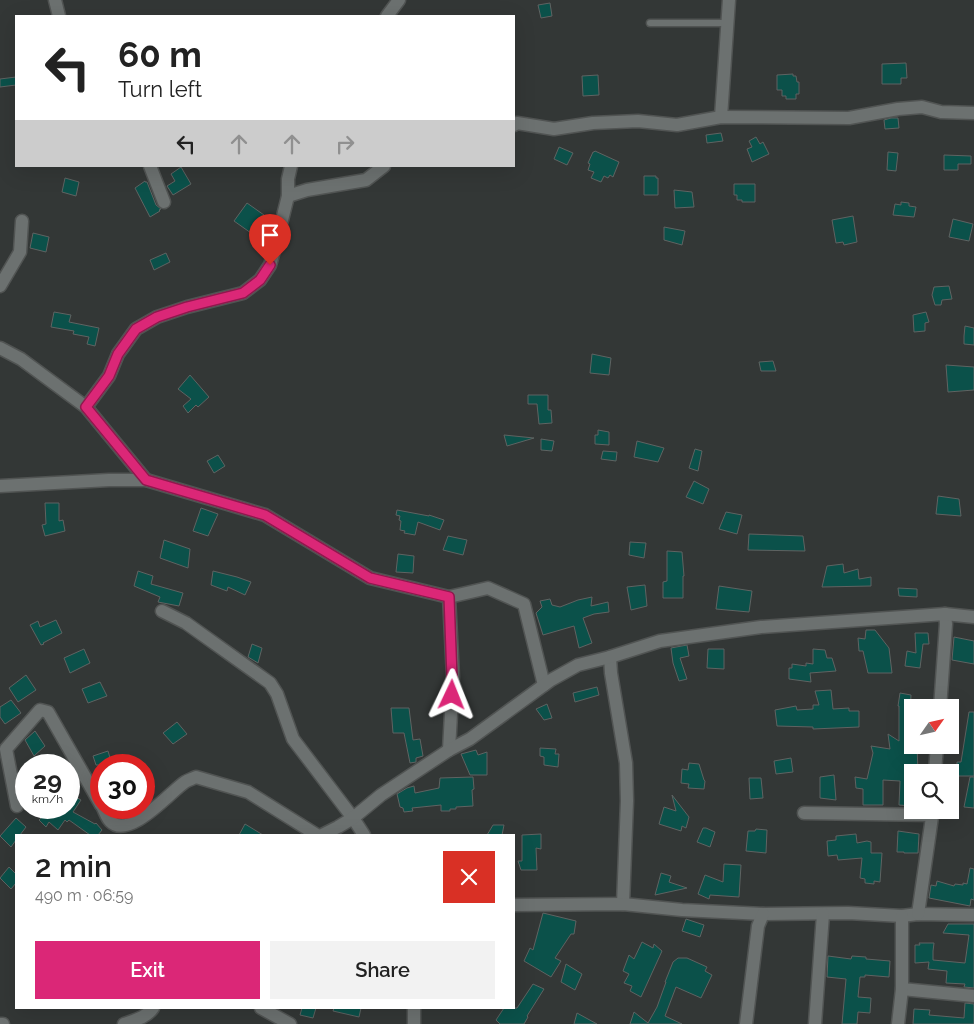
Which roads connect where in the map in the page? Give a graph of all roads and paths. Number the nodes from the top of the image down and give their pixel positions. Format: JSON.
{"nodes":[{"id":1,"x":54,"y":0,"type":"edge"},
{"id":2,"x":400,"y":0,"type":"edge"},
{"id":3,"x":728,"y":0,"type":"edge"},
{"id":4,"x":58,"y":15,"type":"edge"},
{"id":5,"x":388,"y":15,"type":"edge"},
{"id":6,"x":650,"y":23,"type":"dead end"},
{"id":7,"x":726,"y":23,"type":"junction"},
{"id":8,"x":974,"y":113,"type":"edge"},
{"id":9,"x":721,"y":118,"type":"junction"},
{"id":10,"x":515,"y":124,"type":"edge"},
{"id":11,"x":150,"y":167,"type":"edge"},
{"id":12,"x":291,"y":167,"type":"edge"},
{"id":13,"x":383,"y":167,"type":"edge"},
{"id":14,"x":288,"y":196,"type":"junction"},
{"id":15,"x":164,"y":202,"type":"dead end"},
{"id":16,"x":22,"y":221,"type":"dead end"},
{"id":17,"x":0,"y":286,"type":"edge"},
{"id":18,"x":0,"y":348,"type":"edge"},
{"id":19,"x":86,"y":407,"type":"junction"},
{"id":20,"x":146,"y":480,"type":"junction"},
{"id":21,"x":0,"y":486,"type":"edge"},
{"id":22,"x":449,"y":597,"type":"junction"},
{"id":23,"x":162,"y":611,"type":"dead end"},
{"id":24,"x":945,"y":614,"type":"junction"},
{"id":25,"x":974,"y":617,"type":"edge"},
{"id":26,"x":610,"y":657,"type":"junction"},
{"id":27,"x":544,"y":685,"type":"junction"},
{"id":28,"x":941,"y":699,"type":"edge"},
{"id":29,"x":449,"y":750,"type":"junction"},
{"id":30,"x":72,"y":754,"type":"edge"},
{"id":31,"x":80,"y":768,"type":"edge"},
{"id":32,"x":90,"y":785,"type":"edge"},
{"id":33,"x":15,"y":800,"type":"edge"},
{"id":34,"x":155,"y":808,"type":"edge"},
{"id":35,"x":904,"y":812,"type":"edge"},
{"id":36,"x":804,"y":813,"type":"dead end"},
{"id":37,"x":353,"y":818,"type":"junction"},
{"id":38,"x":109,"y":819,"type":"edge"},
{"id":39,"x":140,"y":819,"type":"edge"},
{"id":40,"x":931,"y":819,"type":"edge"},
{"id":41,"x":315,"y":834,"type":"edge"},
{"id":42,"x":324,"y":834,"type":"edge"},
{"id":43,"x":363,"y":834,"type":"edge"},
{"id":44,"x":623,"y":904,"type":"junction"},
{"id":45,"x":515,"y":905,"type":"edge"},
{"id":46,"x":763,"y":914,"type":"junction"},
{"id":47,"x":823,"y":914,"type":"junction"},
{"id":48,"x":918,"y":914,"type":"junction"},
{"id":49,"x":974,"y":915,"type":"edge"},
{"id":50,"x":902,"y":916,"type":"junction"},
{"id":51,"x":902,"y":989,"type":"junction"},
{"id":52,"x":974,"y":996,"type":"edge"},
{"id":53,"x":155,"y":1009,"type":"edge"},
{"id":54,"x":263,"y":1009,"type":"edge"},
{"id":55,"x":414,"y":1009,"type":"edge"},
{"id":56,"x":124,"y":1024,"type":"edge"},
{"id":57,"x":290,"y":1024,"type":"edge"},
{"id":58,"x":414,"y":1024,"type":"edge"},
{"id":59,"x":746,"y":1024,"type":"edge"},
{"id":60,"x":815,"y":1024,"type":"edge"},
{"id":61,"x":898,"y":1024,"type":"edge"}],
"edges":[{"from":1,"to":4,"type":"street"},
{"from":2,"to":5,"type":"street"},
{"from":3,"to":7,"type":"street"},
{"from":6,"to":7,"type":"lane"},
{"from":7,"to":9,"type":"street"},
{"from":8,"to":9,"type":"street"},
{"from":9,"to":10,"type":"street"},
{"from":11,"to":15,"type":"street"},
{"from":12,"to":14,"type":"street"},
{"from":13,"to":14,"type":"street"},
{"from":14,"to":19,"type":"street"},
{"from":16,"to":17,"type":"street"},
{"from":18,"to":19,"type":"street"},
{"from":19,"to":20,"type":"street"},
{"from":20,"to":21,"type":"street"},
{"from":20,"to":22,"type":"street"},
{"from":22,"to":27,"type":"street"},
{"from":22,"to":29,"type":"street"},
{"from":23,"to":37,"type":"street"},
{"from":24,"to":25,"type":"street"},
{"from":24,"to":26,"type":"street"},
{"from":24,"to":28,"type":"street"},
{"from":26,"to":27,"type":"street"},
{"from":26,"to":44,"type":"street"},
{"from":27,"to":29,"type":"street"},
{"from":29,"to":37,"type":"street"},
{"from":30,"to":33,"type":"street"},
{"from":31,"to":32,"type":"street"},
{"from":34,"to":41,"type":"street"},
{"from":35,"to":36,"type":"street"},
{"from":37,"to":42,"type":"street"},
{"from":37,"to":43,"type":"street"},
{"from":38,"to":39,"type":"street"},
{"from":40,"to":48,"type":"street"},
{"from":44,"to":45,"type":"street"},
{"from":44,"to":46,"type":"street"},
{"from":46,"to":47,"type":"street"},
{"from":46,"to":59,"type":"street"},
{"from":47,"to":50,"type":"street"},
{"from":47,"to":60,"type":"street"},
{"from":48,"to":49,"type":"street"},
{"from":48,"to":50,"type":"street"},
{"from":50,"to":51,"type":"street"},
{"from":51,"to":52,"type":"street"},
{"from":51,"to":61,"type":"street"},
{"from":53,"to":56,"type":"street"},
{"from":54,"to":57,"type":"street"},
{"from":55,"to":58,"type":"street"}]}
